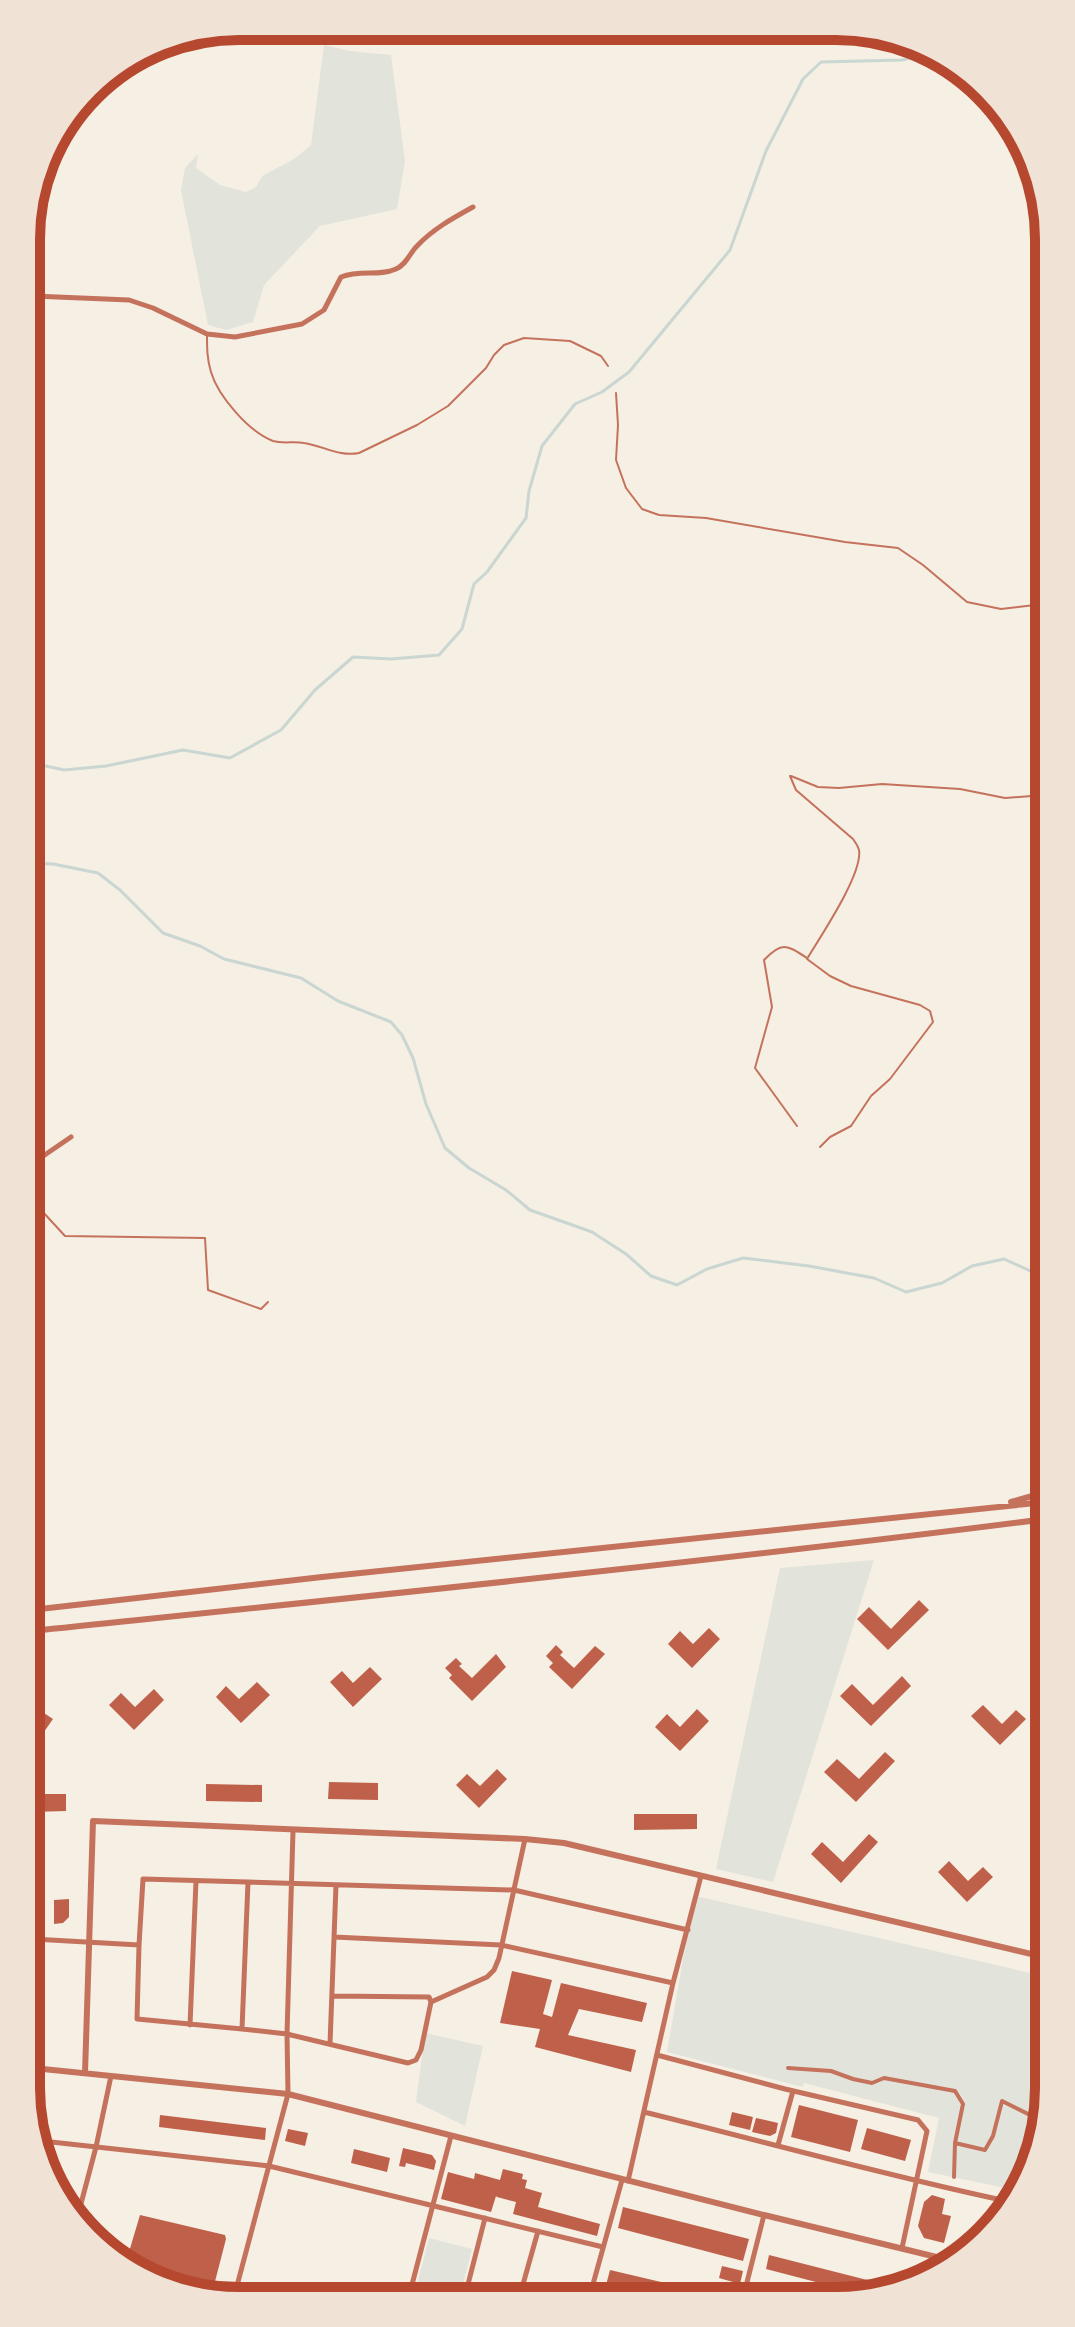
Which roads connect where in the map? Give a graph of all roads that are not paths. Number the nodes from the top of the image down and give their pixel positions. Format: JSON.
{"nodes":[{"id":1,"x":473,"y":207,"type":"dead end"},
{"id":2,"x":40,"y":296,"type":"edge"},
{"id":3,"x":207,"y":334,"type":"junction"},
{"id":4,"x":608,"y":366,"type":"dead end"},
{"id":5,"x":616,"y":393,"type":"dead end"},
{"id":6,"x":1035,"y":605,"type":"edge"},
{"id":7,"x":1035,"y":796,"type":"edge"},
{"id":8,"x":807,"y":959,"type":"junction"},
{"id":9,"x":797,"y":1126,"type":"dead end"},
{"id":10,"x":71,"y":1137,"type":"dead end"},
{"id":11,"x":820,"y":1147,"type":"dead end"},
{"id":12,"x":40,"y":1158,"type":"edge"},
{"id":13,"x":40,"y":1209,"type":"edge"},
{"id":14,"x":268,"y":1302,"type":"dead end"},
{"id":15,"x":1035,"y":1495,"type":"edge"},
{"id":16,"x":1035,"y":1503,"type":"edge"},
{"id":17,"x":990,"y":1507,"type":"junction"},
{"id":18,"x":1035,"y":1520,"type":"edge"},
{"id":19,"x":40,"y":1609,"type":"edge"},
{"id":20,"x":40,"y":1630,"type":"edge"},
{"id":21,"x":293,"y":1831,"type":"junction"},
{"id":22,"x":525,"y":1839,"type":"junction"},
{"id":23,"x":40,"y":1871,"type":"edge"},
{"id":24,"x":701,"y":1876,"type":"junction"},
{"id":25,"x":196,"y":1881,"type":"junction"},
{"id":26,"x":248,"y":1882,"type":"junction"},
{"id":27,"x":292,"y":1883,"type":"junction"},
{"id":28,"x":336,"y":1885,"type":"junction"},
{"id":29,"x":40,"y":1890,"type":"edge"},
{"id":30,"x":514,"y":1890,"type":"junction"},
{"id":31,"x":688,"y":1930,"type":"junction"},
{"id":32,"x":334,"y":1937,"type":"junction"},
{"id":33,"x":40,"y":1939,"type":"edge"},
{"id":34,"x":89,"y":1942,"type":"junction"},
{"id":35,"x":139,"y":1945,"type":"junction"},
{"id":36,"x":501,"y":1945,"type":"junction"},
{"id":37,"x":1035,"y":1955,"type":"edge"},
{"id":38,"x":673,"y":1983,"type":"junction"},
{"id":39,"x":332,"y":1996,"type":"junction"},
{"id":40,"x":431,"y":2002,"type":"junction"},
{"id":41,"x":190,"y":2025,"type":"junction"},
{"id":42,"x":242,"y":2029,"type":"junction"},
{"id":43,"x":287,"y":2034,"type":"junction"},
{"id":44,"x":330,"y":2044,"type":"junction"},
{"id":45,"x":657,"y":2055,"type":"junction"},
{"id":46,"x":788,"y":2068,"type":"dead end"},
{"id":47,"x":40,"y":2069,"type":"edge"},
{"id":48,"x":85,"y":2073,"type":"junction"},
{"id":49,"x":111,"y":2076,"type":"junction"},
{"id":50,"x":793,"y":2091,"type":"junction"},
{"id":51,"x":288,"y":2094,"type":"junction"},
{"id":52,"x":644,"y":2112,"type":"junction"},
{"id":53,"x":1033,"y":2116,"type":"edge"},
{"id":54,"x":451,"y":2136,"type":"junction"},
{"id":55,"x":48,"y":2142,"type":"edge"},
{"id":56,"x":955,"y":2143,"type":"junction"},
{"id":57,"x":778,"y":2145,"type":"junction"},
{"id":58,"x":96,"y":2147,"type":"junction"},
{"id":59,"x":269,"y":2166,"type":"junction"},
{"id":60,"x":954,"y":2177,"type":"dead end"},
{"id":61,"x":625,"y":2180,"type":"junction"},
{"id":62,"x":916,"y":2182,"type":"junction"},
{"id":63,"x":1000,"y":2200,"type":"edge"},
{"id":64,"x":433,"y":2206,"type":"junction"},
{"id":65,"x":80,"y":2207,"type":"edge"},
{"id":66,"x":764,"y":2215,"type":"junction"},
{"id":67,"x":485,"y":2218,"type":"junction"},
{"id":68,"x":538,"y":2231,"type":"junction"},
{"id":69,"x":603,"y":2247,"type":"junction"},
{"id":70,"x":902,"y":2248,"type":"junction"},
{"id":71,"x":939,"y":2257,"type":"edge"},
{"id":72,"x":237,"y":2287,"type":"edge"},
{"id":73,"x":411,"y":2287,"type":"edge"},
{"id":74,"x":467,"y":2287,"type":"edge"},
{"id":75,"x":522,"y":2287,"type":"edge"},
{"id":76,"x":592,"y":2287,"type":"edge"},
{"id":77,"x":746,"y":2287,"type":"edge"}],
"edges":[{"from":1,"to":3,"type":"street"},
{"from":2,"to":3,"type":"street"},
{"from":3,"to":4,"type":"lane"},
{"from":5,"to":6,"type":"lane"},
{"from":7,"to":8,"type":"lane"},
{"from":8,"to":9,"type":"lane"},
{"from":8,"to":11,"type":"lane"},
{"from":10,"to":12,"type":"street"},
{"from":13,"to":14,"type":"lane"},
{"from":15,"to":17,"type":"street"},
{"from":16,"to":17,"type":"street"},
{"from":17,"to":19,"type":"street"},
{"from":18,"to":20,"type":"street"},
{"from":21,"to":22,"type":"street"},
{"from":21,"to":27,"type":"street"},
{"from":21,"to":34,"type":"street"},
{"from":22,"to":24,"type":"street"},
{"from":22,"to":30,"type":"street"},
{"from":23,"to":29,"type":"street"},
{"from":24,"to":31,"type":"street"},
{"from":24,"to":37,"type":"street"},
{"from":25,"to":26,"type":"street"},
{"from":25,"to":35,"type":"street"},
{"from":25,"to":41,"type":"street"},
{"from":26,"to":27,"type":"street"},
{"from":26,"to":42,"type":"street"},
{"from":27,"to":28,"type":"street"},
{"from":27,"to":43,"type":"street"},
{"from":28,"to":30,"type":"street"},
{"from":28,"to":32,"type":"street"},
{"from":30,"to":31,"type":"street"},
{"from":30,"to":36,"type":"street"},
{"from":31,"to":38,"type":"street"},
{"from":32,"to":36,"type":"street"},
{"from":32,"to":39,"type":"street"},
{"from":33,"to":34,"type":"street"},
{"from":34,"to":35,"type":"street"},
{"from":34,"to":48,"type":"street"},
{"from":35,"to":41,"type":"street"},
{"from":36,"to":38,"type":"street"},
{"from":36,"to":40,"type":"street"},
{"from":38,"to":45,"type":"street"},
{"from":39,"to":40,"type":"street"},
{"from":39,"to":44,"type":"street"},
{"from":40,"to":44,"type":"street"},
{"from":41,"to":42,"type":"street"},
{"from":42,"to":43,"type":"street"},
{"from":43,"to":44,"type":"street"},
{"from":43,"to":51,"type":"street"},
{"from":45,"to":50,"type":"street"},
{"from":45,"to":52,"type":"street"},
{"from":46,"to":56,"type":"street"},
{"from":47,"to":48,"type":"street"},
{"from":48,"to":49,"type":"street"},
{"from":49,"to":51,"type":"street"},
{"from":49,"to":58,"type":"street"},
{"from":50,"to":57,"type":"street"},
{"from":50,"to":62,"type":"street"},
{"from":51,"to":54,"type":"street"},
{"from":51,"to":59,"type":"street"},
{"from":52,"to":57,"type":"street"},
{"from":52,"to":61,"type":"street"},
{"from":53,"to":56,"type":"street"},
{"from":54,"to":61,"type":"street"},
{"from":54,"to":64,"type":"street"},
{"from":55,"to":58,"type":"street"},
{"from":56,"to":60,"type":"street"},
{"from":57,"to":62,"type":"street"},
{"from":58,"to":59,"type":"street"},
{"from":58,"to":65,"type":"street"},
{"from":59,"to":64,"type":"street"},
{"from":59,"to":72,"type":"street"},
{"from":61,"to":66,"type":"street"},
{"from":61,"to":69,"type":"street"},
{"from":62,"to":63,"type":"street"},
{"from":62,"to":70,"type":"street"},
{"from":64,"to":67,"type":"street"},
{"from":64,"to":73,"type":"street"},
{"from":66,"to":70,"type":"street"},
{"from":66,"to":77,"type":"street"},
{"from":67,"to":68,"type":"street"},
{"from":67,"to":74,"type":"street"},
{"from":68,"to":69,"type":"street"},
{"from":68,"to":75,"type":"street"},
{"from":69,"to":76,"type":"street"},
{"from":70,"to":71,"type":"street"}]}
